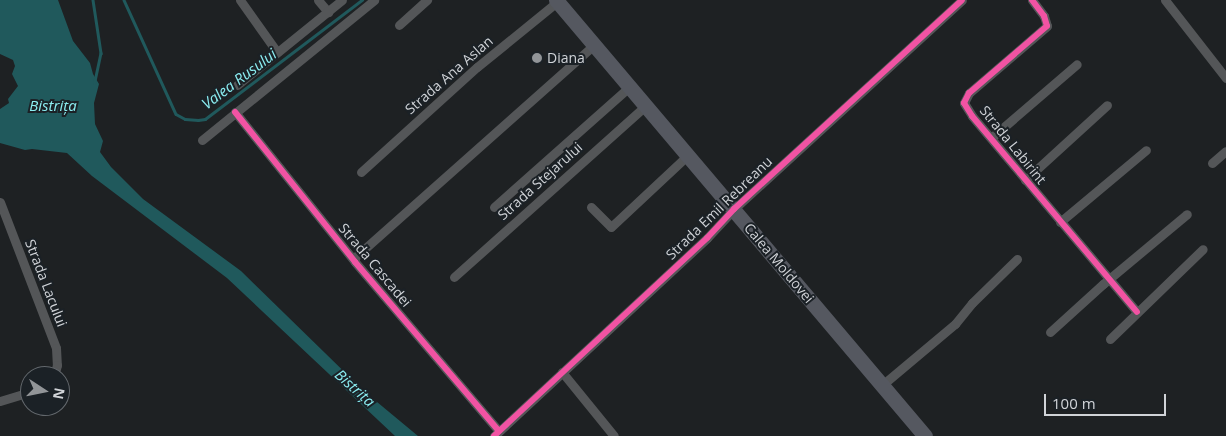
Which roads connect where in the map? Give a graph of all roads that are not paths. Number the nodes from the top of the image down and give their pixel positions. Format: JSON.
{"nodes":[{"id":1,"x":240,"y":0,"type":"edge"},
{"id":2,"x":318,"y":0,"type":"edge"},
{"id":3,"x":342,"y":0,"type":"edge"},
{"id":4,"x":374,"y":0,"type":"edge"},
{"id":5,"x":427,"y":0,"type":"edge"},
{"id":6,"x":962,"y":0,"type":"edge"},
{"id":7,"x":1032,"y":0,"type":"edge"},
{"id":8,"x":1165,"y":0,"type":"edge"},
{"id":9,"x":556,"y":1,"type":"edge"},
{"id":10,"x":328,"y":12,"type":"junction"},
{"id":11,"x":399,"y":24,"type":"dead end"},
{"id":12,"x":594,"y":45,"type":"junction"},
{"id":13,"x":277,"y":52,"type":"junction"},
{"id":14,"x":1077,"y":64,"type":"dead end"},
{"id":15,"x":1226,"y":78,"type":"edge"},
{"id":16,"x":237,"y":85,"type":"dead end"},
{"id":17,"x":630,"y":87,"type":"junction"},
{"id":18,"x":1107,"y":105,"type":"dead end"},
{"id":19,"x":645,"y":106,"type":"junction"},
{"id":20,"x":235,"y":112,"type":"junction"},
{"id":21,"x":991,"y":138,"type":"junction"},
{"id":22,"x":202,"y":140,"type":"dead end"},
{"id":23,"x":1146,"y":150,"type":"dead end"},
{"id":24,"x":1226,"y":151,"type":"edge"},
{"id":25,"x":687,"y":156,"type":"junction"},
{"id":26,"x":1212,"y":163,"type":"dead end"},
{"id":27,"x":361,"y":172,"type":"dead end"},
{"id":28,"x":1025,"y":180,"type":"junction"},
{"id":29,"x":0,"y":202,"type":"edge"},
{"id":30,"x":494,"y":207,"type":"dead end"},
{"id":31,"x":591,"y":207,"type":"dead end"},
{"id":32,"x":734,"y":209,"type":"junction"},
{"id":33,"x":1187,"y":214,"type":"dead end"},
{"id":34,"x":1060,"y":222,"type":"junction"},
{"id":35,"x":1203,"y":249,"type":"dead end"},
{"id":36,"x":353,"y":259,"type":"junction"},
{"id":37,"x":1017,"y":259,"type":"dead end"},
{"id":38,"x":454,"y":277,"type":"dead end"},
{"id":39,"x":1110,"y":280,"type":"junction"},
{"id":40,"x":1137,"y":312,"type":"junction"},
{"id":41,"x":1050,"y":332,"type":"dead end"},
{"id":42,"x":1110,"y":339,"type":"dead end"},
{"id":43,"x":57,"y":366,"type":"edge"},
{"id":44,"x":562,"y":372,"type":"junction"},
{"id":45,"x":881,"y":386,"type":"junction"},
{"id":46,"x":20,"y":395,"type":"edge"},
{"id":47,"x":0,"y":400,"type":"edge"},
{"id":48,"x":496,"y":434,"type":"edge"},
{"id":49,"x":614,"y":436,"type":"edge"},
{"id":50,"x":925,"y":436,"type":"edge"}],
"edges":[{"from":1,"to":13,"type":"street"},
{"from":2,"to":10,"type":"street"},
{"from":3,"to":10,"type":"street"},
{"from":4,"to":20,"type":"street"},
{"from":5,"to":11,"type":"street"},
{"from":6,"to":32,"type":"street","name":"Strada Emil Rebreanu"},
{"from":7,"to":21,"type":"street","name":"Strada Labirint"},
{"from":8,"to":15,"type":"street"},
{"from":9,"to":12,"type":"highway","name":"Calea Moldovei"},
{"from":9,"to":27,"type":"street","name":"Strada Ana Aslan"},
{"from":10,"to":13,"type":"street"},
{"from":12,"to":17,"type":"highway","name":"Calea Moldovei"},
{"from":12,"to":36,"type":"street","name":"Strada Cascadei"},
{"from":13,"to":16,"type":"street"},
{"from":14,"to":21,"type":"street","name":"Strada Labirint"},
{"from":17,"to":19,"type":"highway","name":"Calea Moldovei"},
{"from":17,"to":30,"type":"street"},
{"from":18,"to":28,"type":"street","name":"Strada Labirint"},
{"from":19,"to":25,"type":"highway","name":"Calea Moldovei"},
{"from":19,"to":38,"type":"street","name":"Strada Stejarului"},
{"from":20,"to":22,"type":"street"},
{"from":20,"to":36,"type":"street","name":"Strada Cascadei"},
{"from":21,"to":28,"type":"street","name":"Strada Labirint"},
{"from":23,"to":34,"type":"street"},
{"from":24,"to":26,"type":"street"},
{"from":25,"to":31,"type":"street"},
{"from":25,"to":32,"type":"highway","name":"Calea Moldovei"},
{"from":28,"to":34,"type":"street","name":"Strada Labirint"},
{"from":29,"to":43,"type":"street","name":"Strada Lacului"},
{"from":32,"to":44,"type":"street","name":"Strada Emil Rebreanu"},
{"from":32,"to":45,"type":"highway","name":"Calea Moldovei"},
{"from":33,"to":39,"type":"street"},
{"from":34,"to":39,"type":"street","name":"Strada Labirint"},
{"from":35,"to":40,"type":"street"},
{"from":36,"to":48,"type":"street","name":"Strada Cascadei"},
{"from":37,"to":45,"type":"street"},
{"from":39,"to":40,"type":"street","name":"Strada Labirint"},
{"from":39,"to":41,"type":"street"},
{"from":40,"to":42,"type":"street"},
{"from":44,"to":48,"type":"street","name":"Strada Emil Rebreanu"},
{"from":44,"to":49,"type":"street"},
{"from":45,"to":50,"type":"highway","name":"Calea Moldovei"},
{"from":46,"to":47,"type":"street"}]}
